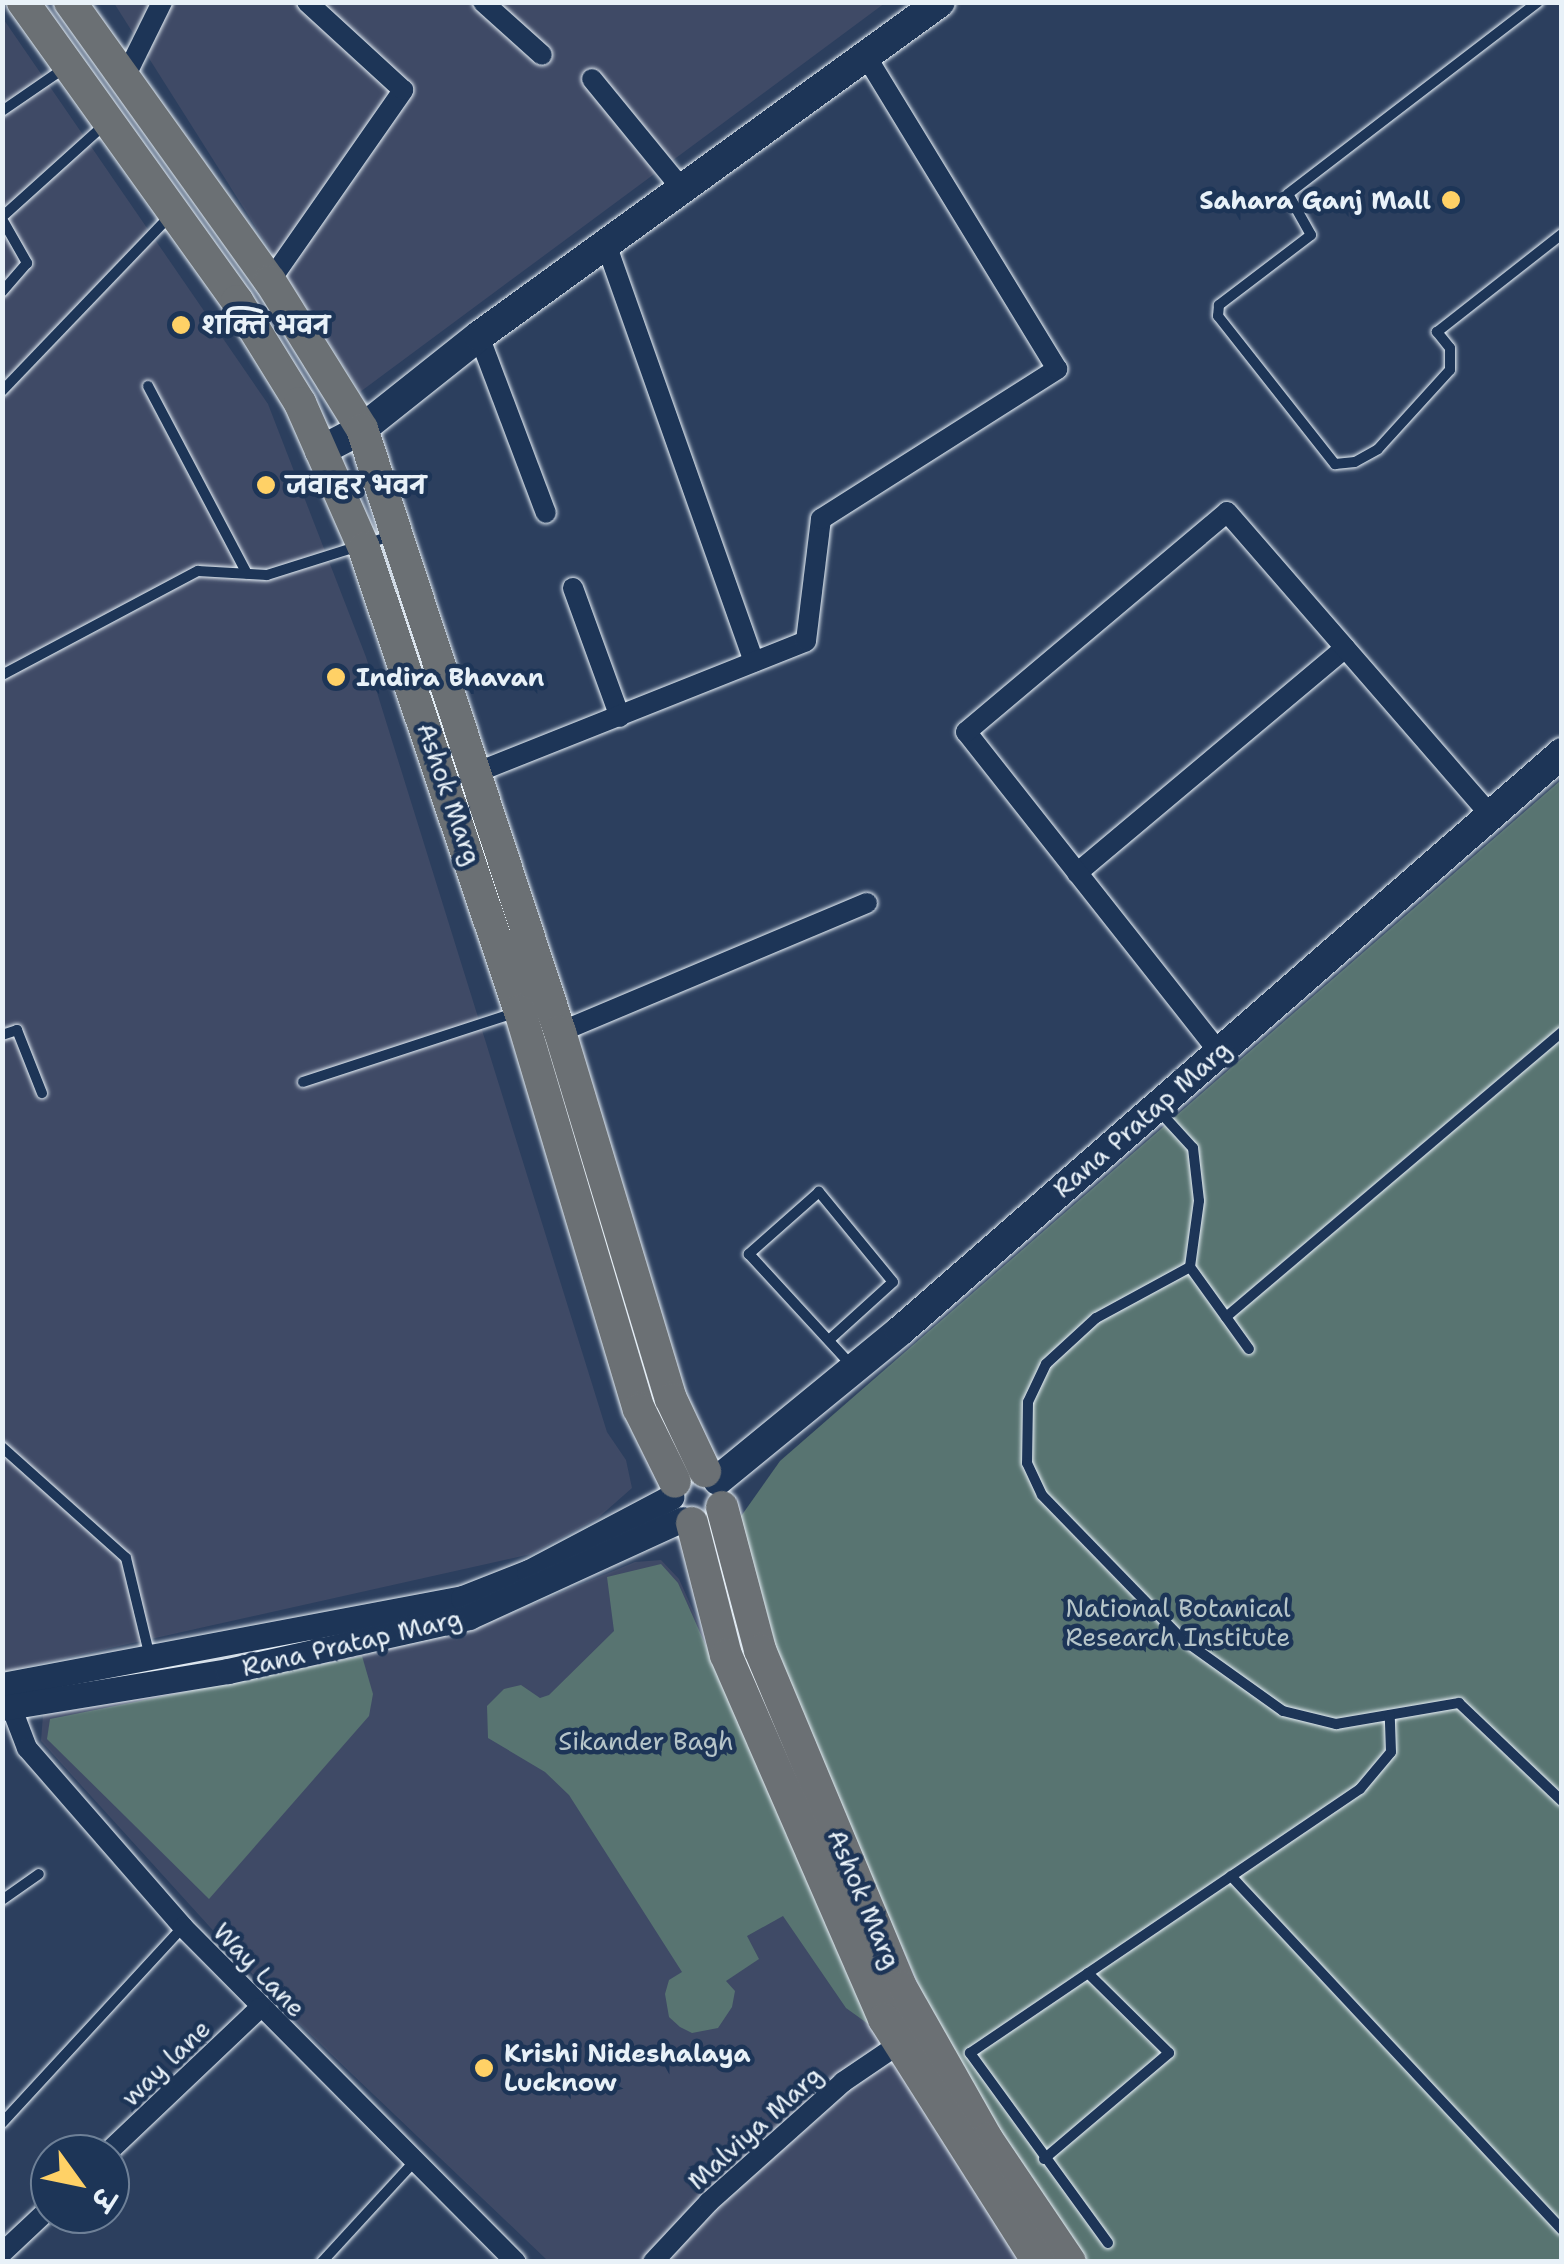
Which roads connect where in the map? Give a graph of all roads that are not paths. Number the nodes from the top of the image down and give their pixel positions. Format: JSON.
{"nodes":[{"id":1,"x":23,"y":2,"type":"edge"},
{"id":2,"x":70,"y":2,"type":"edge"},
{"id":3,"x":162,"y":2,"type":"edge"},
{"id":4,"x":307,"y":2,"type":"edge"},
{"id":5,"x":482,"y":2,"type":"edge"},
{"id":6,"x":940,"y":2,"type":"edge"},
{"id":7,"x":1538,"y":2,"type":"edge"},
{"id":8,"x":542,"y":55,"type":"dead end"},
{"id":9,"x":866,"y":56,"type":"junction"},
{"id":10,"x":68,"y":65,"type":"junction"},
{"id":11,"x":592,"y":79,"type":"dead end"},
{"id":12,"x":124,"y":80,"type":"junction"},
{"id":13,"x":2,"y":111,"type":"edge"},
{"id":14,"x":108,"y":122,"type":"junction"},
{"id":15,"x":682,"y":189,"type":"junction"},
{"id":16,"x":173,"y":212,"type":"junction"},
{"id":17,"x":2,"y":218,"type":"edge"},
{"id":18,"x":1562,"y":234,"type":"edge"},
{"id":19,"x":606,"y":244,"type":"junction"},
{"id":20,"x":270,"y":281,"type":"junction"},
{"id":21,"x":2,"y":292,"type":"edge"},
{"id":22,"x":479,"y":336,"type":"junction"},
{"id":23,"x":148,"y":386,"type":"dead end"},
{"id":24,"x":2,"y":391,"type":"edge"},
{"id":25,"x":362,"y":429,"type":"junction"},
{"id":26,"x":320,"y":451,"type":"junction"},
{"id":27,"x":546,"y":513,"type":"dead end"},
{"id":28,"x":399,"y":533,"type":"junction"},
{"id":29,"x":364,"y":548,"type":"junction"},
{"id":30,"x":247,"y":574,"type":"junction"},
{"id":31,"x":573,"y":588,"type":"dead end"},
{"id":32,"x":1345,"y":648,"type":"junction"},
{"id":33,"x":754,"y":662,"type":"junction"},
{"id":34,"x":2,"y":674,"type":"edge"},
{"id":35,"x":620,"y":717,"type":"junction"},
{"id":36,"x":1562,"y":753,"type":"edge"},
{"id":37,"x":476,"y":773,"type":"junction"},
{"id":38,"x":1490,"y":815,"type":"junction"},
{"id":39,"x":1078,"y":872,"type":"junction"},
{"id":40,"x":866,"y":903,"type":"dead end"},
{"id":41,"x":520,"y":1011,"type":"junction"},
{"id":42,"x":560,"y":1032,"type":"junction"},
{"id":43,"x":1562,"y":1032,"type":"edge"},
{"id":44,"x":2,"y":1036,"type":"edge"},
{"id":45,"x":1220,"y":1052,"type":"junction"},
{"id":46,"x":303,"y":1082,"type":"dead end"},
{"id":47,"x":42,"y":1094,"type":"dead end"},
{"id":48,"x":1156,"y":1107,"type":"junction"},
{"id":49,"x":1190,"y":1267,"type":"junction"},
{"id":50,"x":1226,"y":1317,"type":"junction"},
{"id":51,"x":829,"y":1340,"type":"junction"},
{"id":52,"x":1249,"y":1349,"type":"dead end"},
{"id":53,"x":854,"y":1368,"type":"junction"},
{"id":54,"x":2,"y":1447,"type":"edge"},
{"id":55,"x":695,"y":1497,"type":"junction"},
{"id":56,"x":150,"y":1658,"type":"junction"},
{"id":57,"x":5,"y":1696,"type":"edge"},
{"id":58,"x":1390,"y":1715,"type":"junction"},
{"id":59,"x":1562,"y":1800,"type":"edge"},
{"id":60,"x":40,"y":1874,"type":"dead end"},
{"id":61,"x":1231,"y":1876,"type":"junction"},
{"id":62,"x":2,"y":1900,"type":"edge"},
{"id":63,"x":183,"y":1927,"type":"junction"},
{"id":64,"x":1088,"y":1972,"type":"junction"},
{"id":65,"x":260,"y":2008,"type":"junction"},
{"id":66,"x":899,"y":2044,"type":"junction"},
{"id":67,"x":958,"y":2061,"type":"junction"},
{"id":68,"x":2,"y":2122,"type":"edge"},
{"id":69,"x":127,"y":2134,"type":"edge"},
{"id":70,"x":1044,"y":2159,"type":"junction"},
{"id":71,"x":414,"y":2163,"type":"junction"},
{"id":72,"x":30,"y":2227,"type":"edge"},
{"id":73,"x":1562,"y":2230,"type":"edge"},
{"id":74,"x":1108,"y":2244,"type":"dead end"},
{"id":75,"x":2,"y":2253,"type":"edge"},
{"id":76,"x":322,"y":2262,"type":"edge"},
{"id":77,"x":516,"y":2262,"type":"edge"},
{"id":78,"x":654,"y":2262,"type":"edge"},
{"id":79,"x":1038,"y":2262,"type":"edge"},
{"id":80,"x":1070,"y":2262,"type":"edge"}],
"edges":[{"from":1,"to":10,"type":"main road","name":"Ashok Marg"},
{"from":2,"to":12,"type":"main road","name":"Ashok Marg"},
{"from":3,"to":12,"type":"street"},
{"from":4,"to":20,"type":"street"},
{"from":5,"to":8,"type":"street"},
{"from":6,"to":9,"type":"main road"},
{"from":7,"to":18,"type":"lane"},
{"from":9,"to":15,"type":"main road"},
{"from":9,"to":33,"type":"street"},
{"from":10,"to":13,"type":"lane"},
{"from":10,"to":14,"type":"main road","name":"Ashok Marg"},
{"from":11,"to":15,"type":"street"},
{"from":12,"to":20,"type":"main road","name":"Ashok Marg"},
{"from":14,"to":16,"type":"main road","name":"Ashok Marg"},
{"from":14,"to":17,"type":"lane"},
{"from":15,"to":19,"type":"main road"},
{"from":16,"to":24,"type":"lane"},
{"from":16,"to":26,"type":"main road","name":"Ashok Marg"},
{"from":17,"to":21,"type":"lane"},
{"from":19,"to":22,"type":"main road"},
{"from":19,"to":33,"type":"street"},
{"from":20,"to":25,"type":"main road","name":"Ashok Marg"},
{"from":22,"to":25,"type":"main road"},
{"from":22,"to":27,"type":"street"},
{"from":23,"to":30,"type":"lane"},
{"from":25,"to":26,"type":"main road"},
{"from":25,"to":28,"type":"main road","name":"Ashok Marg"},
{"from":26,"to":29,"type":"main road","name":"Ashok Marg"},
{"from":28,"to":29,"type":"lane"},
{"from":28,"to":37,"type":"main road","name":"Ashok Marg"},
{"from":29,"to":30,"type":"lane"},
{"from":29,"to":41,"type":"main road","name":"Ashok Marg"},
{"from":30,"to":34,"type":"lane"},
{"from":31,"to":35,"type":"street"},
{"from":32,"to":38,"type":"street"},
{"from":32,"to":39,"type":"street"},
{"from":32,"to":39,"type":"street"},
{"from":33,"to":35,"type":"street"},
{"from":35,"to":37,"type":"street"},
{"from":36,"to":38,"type":"main road","name":"Rana Pratap Marg"},
{"from":37,"to":42,"type":"main road","name":"Ashok Marg"},
{"from":38,"to":45,"type":"main road","name":"Rana Pratap Marg"},
{"from":39,"to":45,"type":"street"},
{"from":40,"to":42,"type":"street"},
{"from":41,"to":46,"type":"lane"},
{"from":41,"to":55,"type":"main road","name":"Ashok Marg"},
{"from":42,"to":55,"type":"main road","name":"Ashok Marg"},
{"from":43,"to":50,"type":"lane"},
{"from":44,"to":47,"type":"lane"},
{"from":45,"to":48,"type":"main road","name":"Rana Pratap Marg"},
{"from":48,"to":49,"type":"lane"},
{"from":48,"to":53,"type":"main road","name":"Rana Pratap Marg"},
{"from":49,"to":50,"type":"lane"},
{"from":49,"to":58,"type":"lane"},
{"from":50,"to":52,"type":"lane"},
{"from":51,"to":51,"type":"lane"},
{"from":51,"to":53,"type":"lane"},
{"from":53,"to":55,"type":"main road","name":"Rana Pratap Marg"},
{"from":54,"to":56,"type":"lane"},
{"from":55,"to":56,"type":"street","name":"Rana Pratap Marg"},
{"from":55,"to":57,"type":"street","name":"Rana Pratap Marg"},
{"from":55,"to":66,"type":"main road","name":"Ashok Marg"},
{"from":55,"to":67,"type":"main road","name":"Ashok Marg"},
{"from":56,"to":57,"type":"street","name":"Rana Pratap Marg"},
{"from":57,"to":63,"type":"street","name":"Way Lane"},
{"from":58,"to":59,"type":"lane"},
{"from":58,"to":61,"type":"lane"},
{"from":60,"to":62,"type":"lane"},
{"from":61,"to":64,"type":"lane"},
{"from":61,"to":73,"type":"lane"},
{"from":63,"to":65,"type":"street","name":"Way Lane"},
{"from":63,"to":68,"type":"lane"},
{"from":64,"to":67,"type":"lane"},
{"from":64,"to":70,"type":"lane"},
{"from":65,"to":69,"type":"street","name":"way lane"},
{"from":65,"to":71,"type":"street","name":"Way Lane"},
{"from":66,"to":78,"type":"street","name":"Malviya Marg"},
{"from":66,"to":79,"type":"main road","name":"Ashok Marg"},
{"from":67,"to":70,"type":"lane"},
{"from":67,"to":80,"type":"main road","name":"Ashok Marg"},
{"from":70,"to":74,"type":"lane"},
{"from":71,"to":76,"type":"lane"},
{"from":71,"to":77,"type":"street","name":"Way Lane"},
{"from":72,"to":75,"type":"street"}]}
